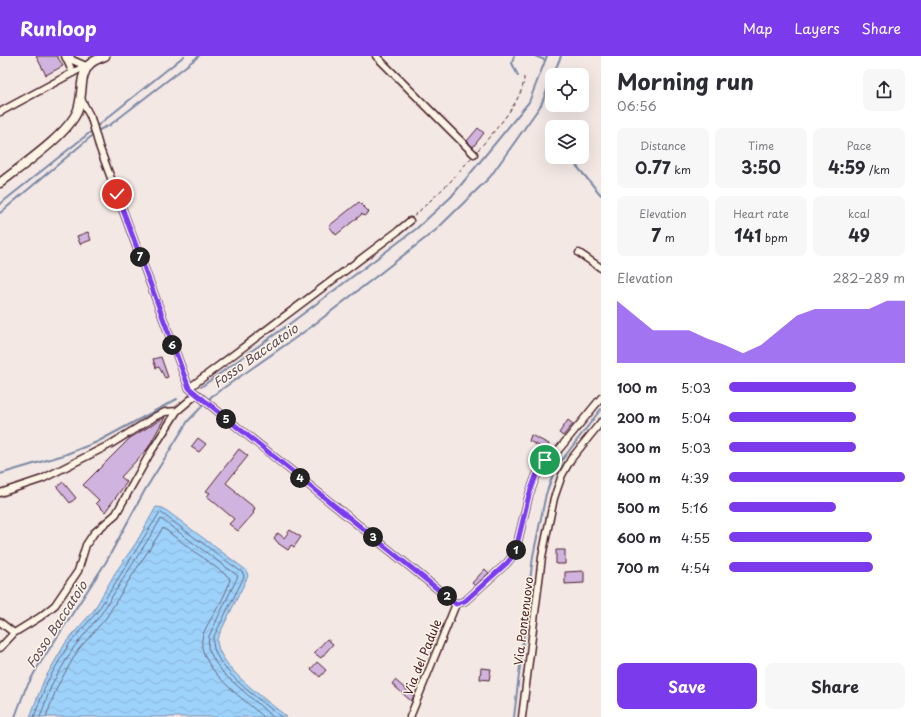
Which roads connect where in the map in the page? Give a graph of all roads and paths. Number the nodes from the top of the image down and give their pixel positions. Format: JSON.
{"nodes":[{"id":1,"x":65,"y":56,"type":"edge"},
{"id":2,"x":70,"y":56,"type":"edge"},
{"id":3,"x":105,"y":56,"type":"edge"},
{"id":4,"x":376,"y":56,"type":"edge"},
{"id":5,"x":92,"y":62,"type":"edge"},
{"id":6,"x":73,"y":73,"type":"junction"},
{"id":7,"x":81,"y":99,"type":"junction"},
{"id":8,"x":0,"y":112,"type":"edge"},
{"id":9,"x":474,"y":154,"type":"dead end"},
{"id":10,"x":0,"y":183,"type":"edge"},
{"id":11,"x":410,"y":221,"type":"dead end"},
{"id":12,"x":578,"y":253,"type":"dead end"},
{"id":13,"x":601,"y":268,"type":"edge"},
{"id":14,"x":189,"y":388,"type":"junction"},
{"id":15,"x":199,"y":397,"type":"junction"},
{"id":16,"x":601,"y":398,"type":"edge"},
{"id":17,"x":177,"y":411,"type":"junction"},
{"id":18,"x":601,"y":422,"type":"edge"},
{"id":19,"x":0,"y":494,"type":"edge"},
{"id":20,"x":456,"y":604,"type":"junction"},
{"id":21,"x":0,"y":622,"type":"edge"},
{"id":22,"x":14,"y":633,"type":"junction"},
{"id":23,"x":0,"y":648,"type":"edge"},
{"id":24,"x":410,"y":717,"type":"edge"},
{"id":25,"x":522,"y":717,"type":"edge"}],
"edges":[{"from":1,"to":6,"type":"street"},
{"from":2,"to":5,"type":"street"},
{"from":3,"to":5,"type":"main road"},
{"from":4,"to":9,"type":"street"},
{"from":5,"to":6,"type":"street"},
{"from":5,"to":7,"type":"main road"},
{"from":6,"to":8,"type":"street"},
{"from":7,"to":10,"type":"main road"},
{"from":7,"to":14,"type":"street"},
{"from":11,"to":14,"type":"street"},
{"from":12,"to":13,"type":"street"},
{"from":14,"to":15,"type":"street"},
{"from":15,"to":17,"type":"street"},
{"from":15,"to":20,"type":"street"},
{"from":16,"to":20,"type":"street"},
{"from":17,"to":19,"type":"street"},
{"from":17,"to":22,"type":"street"},
{"from":18,"to":25,"type":"street","name":"Via Pontenuovo"},
{"from":20,"to":24,"type":"street","name":"Via del Padule"},
{"from":21,"to":22,"type":"street"},
{"from":22,"to":23,"type":"street"}]}
